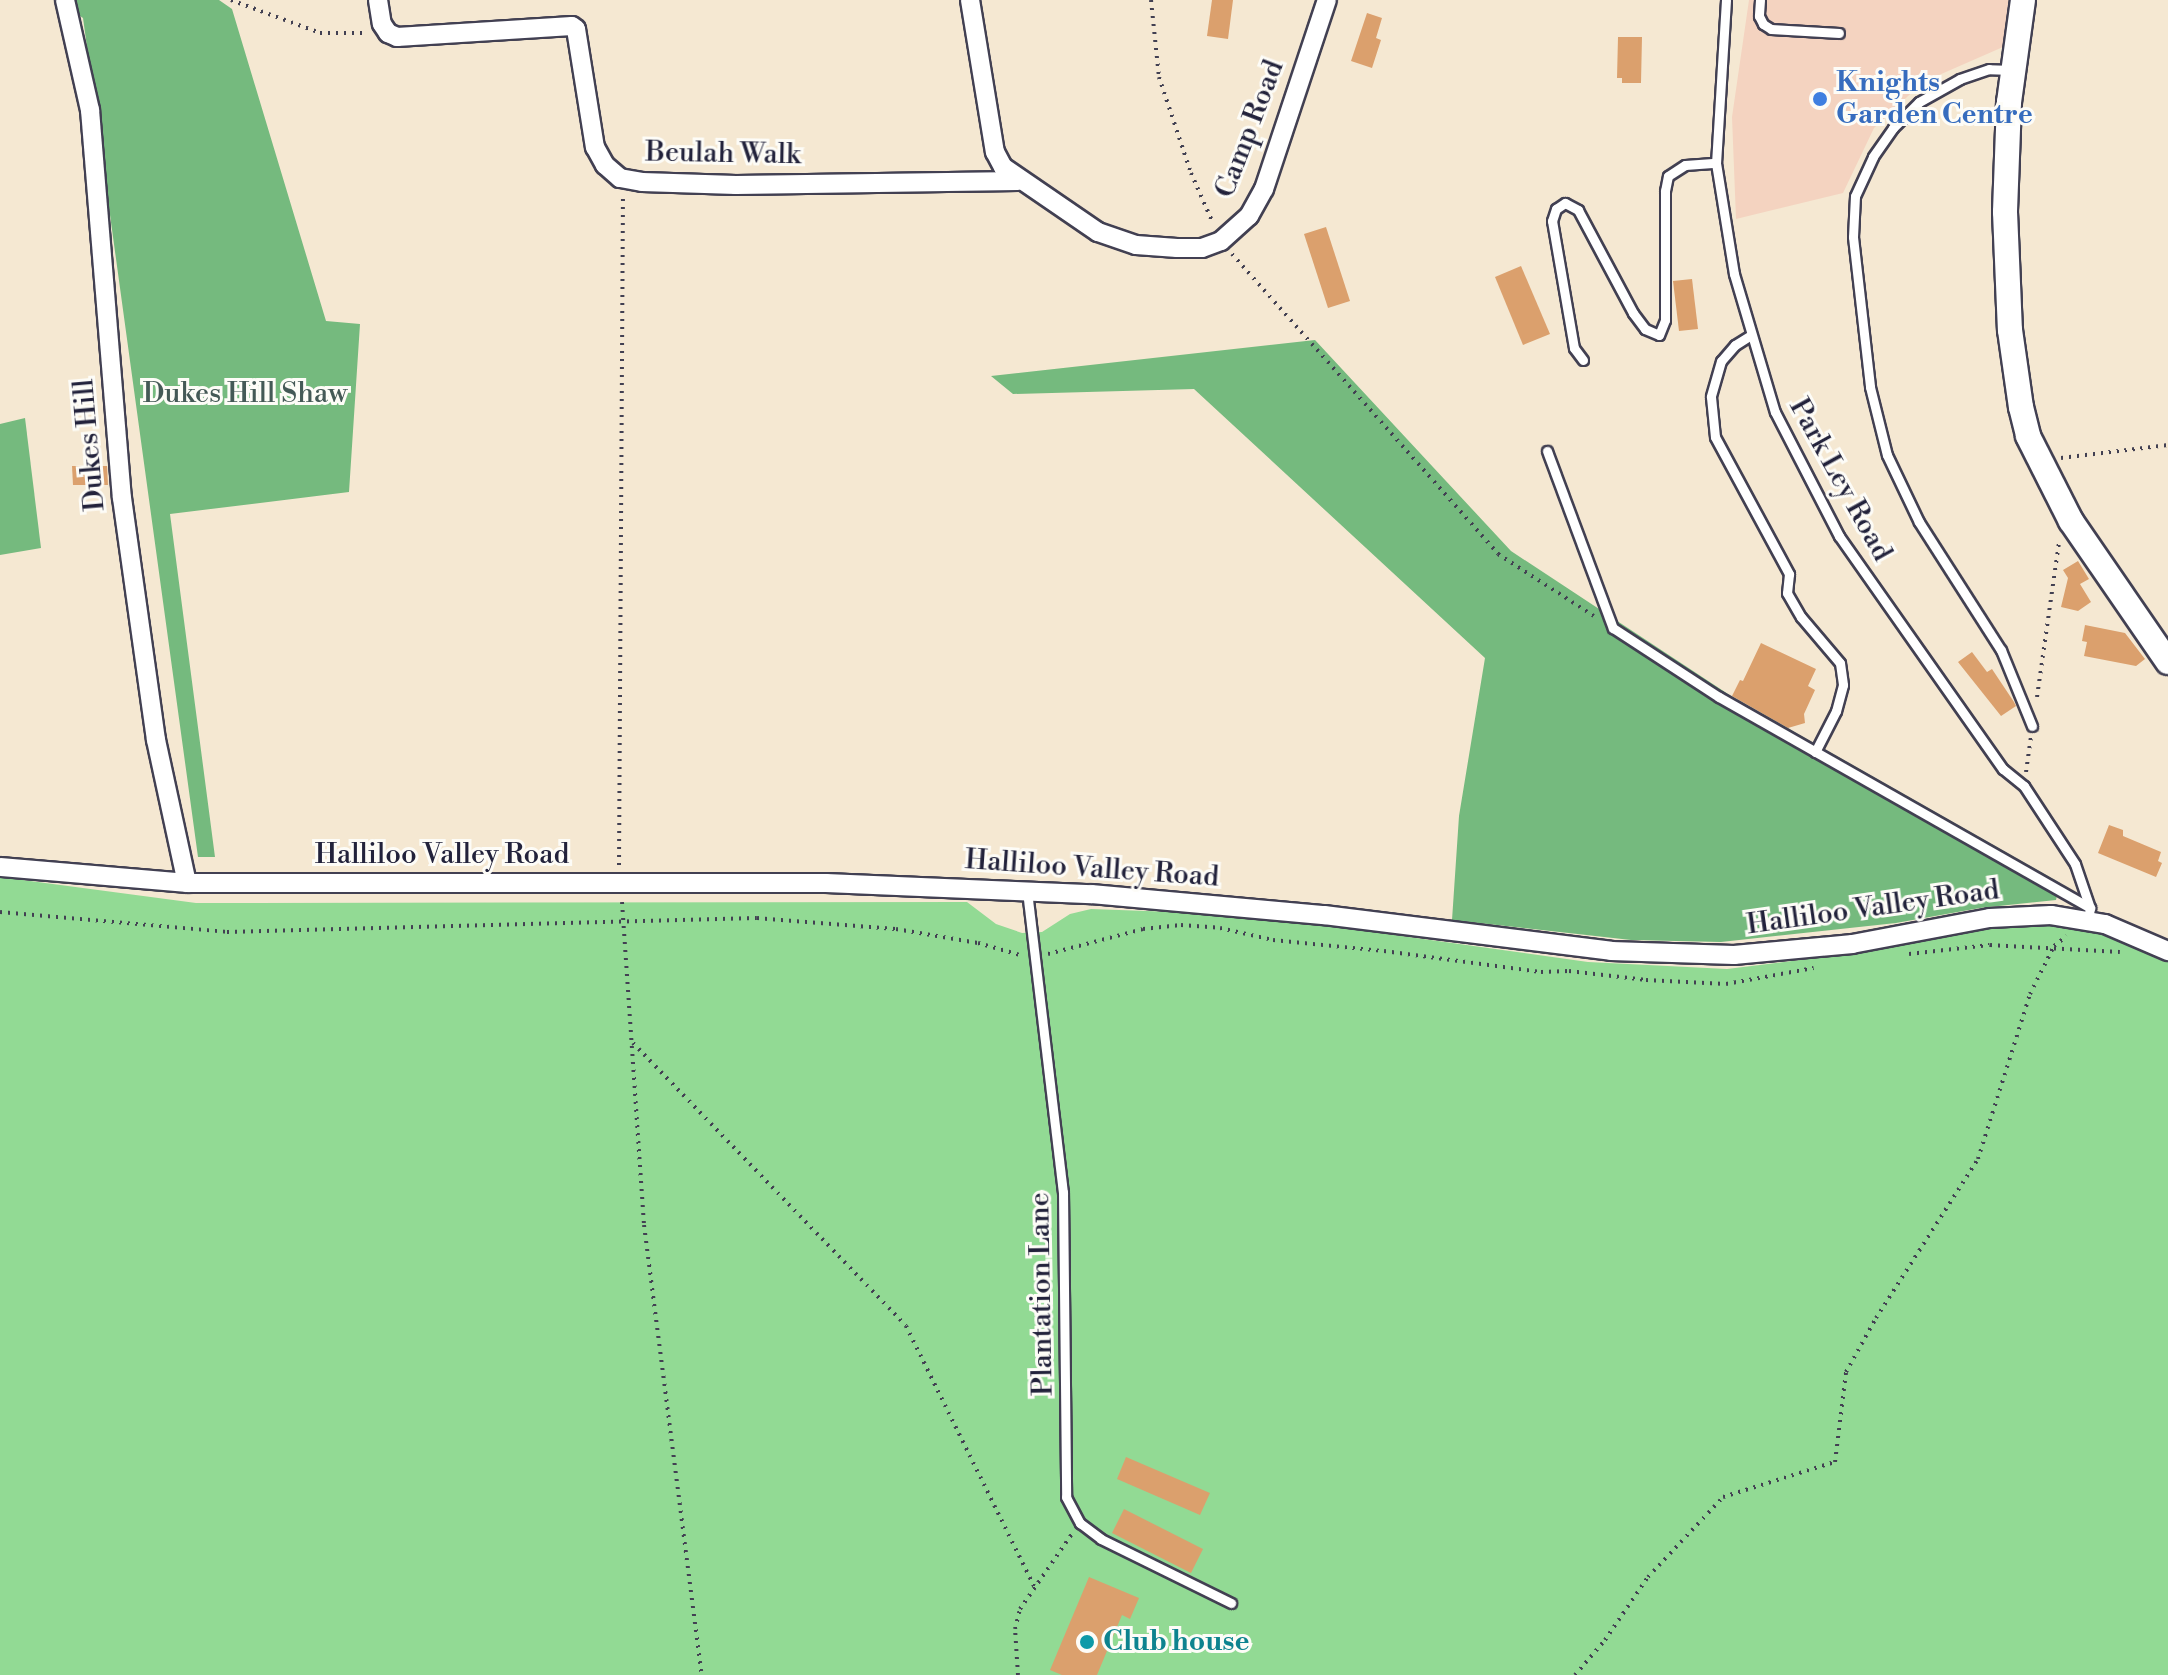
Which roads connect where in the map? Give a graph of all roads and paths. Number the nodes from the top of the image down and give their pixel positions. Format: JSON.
{"nodes":[{"id":1,"x":65,"y":0,"type":"edge"},
{"id":2,"x":231,"y":0,"type":"edge"},
{"id":3,"x":378,"y":0,"type":"edge"},
{"id":4,"x":970,"y":0,"type":"edge"},
{"id":5,"x":1151,"y":0,"type":"edge"},
{"id":6,"x":1327,"y":0,"type":"edge"},
{"id":7,"x":1726,"y":0,"type":"edge"},
{"id":8,"x":1760,"y":0,"type":"edge"},
{"id":9,"x":2023,"y":0,"type":"edge"},
{"id":10,"x":388,"y":33,"type":"junction"},
{"id":11,"x":1839,"y":33,"type":"dead end"},
{"id":12,"x":2013,"y":70,"type":"junction"},
{"id":13,"x":1716,"y":163,"type":"junction"},
{"id":14,"x":620,"y":178,"type":"junction"},
{"id":15,"x":1018,"y":181,"type":"junction"},
{"id":16,"x":1221,"y":241,"type":"junction"},
{"id":17,"x":1751,"y":335,"type":"junction"},
{"id":18,"x":1583,"y":360,"type":"dead end"},
{"id":19,"x":2168,"y":445,"type":"edge"},
{"id":20,"x":1547,"y":451,"type":"dead end"},
{"id":21,"x":2039,"y":460,"type":"junction"},
{"id":22,"x":2060,"y":536,"type":"dead end"},
{"id":23,"x":1613,"y":628,"type":"junction"},
{"id":24,"x":2168,"y":662,"type":"edge"},
{"id":25,"x":2032,"y":726,"type":"junction"},
{"id":26,"x":1815,"y":752,"type":"junction"},
{"id":27,"x":2024,"y":786,"type":"junction"},
{"id":28,"x":0,"y":867,"type":"edge"},
{"id":29,"x":187,"y":883,"type":"junction"},
{"id":30,"x":619,"y":883,"type":"junction"},
{"id":31,"x":1027,"y":891,"type":"junction"},
{"id":32,"x":0,"y":912,"type":"edge"},
{"id":33,"x":2089,"y":914,"type":"junction"},
{"id":34,"x":625,"y":922,"type":"junction"},
{"id":35,"x":2168,"y":951,"type":"edge"},
{"id":36,"x":2135,"y":956,"type":"dead end"},
{"id":37,"x":1033,"y":959,"type":"junction"},
{"id":38,"x":633,"y":1043,"type":"junction"},
{"id":39,"x":1080,"y":1523,"type":"junction"},
{"id":40,"x":1035,"y":1588,"type":"junction"},
{"id":41,"x":1231,"y":1603,"type":"dead end"},
{"id":42,"x":702,"y":1675,"type":"edge"},
{"id":43,"x":1018,"y":1675,"type":"edge"},
{"id":44,"x":1575,"y":1675,"type":"edge"}],
"edges":[{"from":1,"to":29,"type":"street","name":"Dukes Hill"},
{"from":2,"to":10,"type":"path"},
{"from":3,"to":10,"type":"street"},
{"from":4,"to":15,"type":"street"},
{"from":5,"to":16,"type":"path"},
{"from":6,"to":16,"type":"street","name":"Camp Road"},
{"from":7,"to":13,"type":"lane","name":"Park Ley Road"},
{"from":8,"to":11,"type":"lane"},
{"from":9,"to":12,"type":"street"},
{"from":10,"to":14,"type":"street","name":"Beulah Walk"},
{"from":12,"to":21,"type":"street"},
{"from":12,"to":25,"type":"lane"},
{"from":13,"to":17,"type":"lane","name":"Park Ley Road"},
{"from":13,"to":18,"type":"lane"},
{"from":14,"to":15,"type":"street","name":"Beulah Walk"},
{"from":14,"to":30,"type":"path"},
{"from":15,"to":16,"type":"street"},
{"from":16,"to":23,"type":"path"},
{"from":17,"to":26,"type":"lane"},
{"from":17,"to":27,"type":"lane","name":"Park Ley Road"},
{"from":19,"to":21,"type":"path"},
{"from":20,"to":23,"type":"lane"},
{"from":21,"to":24,"type":"street"},
{"from":22,"to":25,"type":"path"},
{"from":23,"to":26,"type":"lane"},
{"from":25,"to":27,"type":"path"},
{"from":26,"to":33,"type":"lane"},
{"from":27,"to":33,"type":"lane","name":"Park Ley Road"},
{"from":28,"to":29,"type":"street","name":"Halliloo Valley Road"},
{"from":29,"to":30,"type":"street","name":"Halliloo Valley Road"},
{"from":30,"to":31,"type":"street","name":"Halliloo Valley Road"},
{"from":30,"to":34,"type":"path"},
{"from":31,"to":33,"type":"street","name":"Halliloo Valley Road"},
{"from":31,"to":37,"type":"lane","name":"Plantation Lane"},
{"from":32,"to":34,"type":"path"},
{"from":33,"to":35,"type":"street","name":"Halliloo Valley Road"},
{"from":34,"to":37,"type":"path"},
{"from":34,"to":38,"type":"path"},
{"from":36,"to":44,"type":"path"},
{"from":37,"to":39,"type":"lane","name":"Plantation Lane"},
{"from":38,"to":40,"type":"path"},
{"from":38,"to":42,"type":"path"},
{"from":39,"to":40,"type":"path"},
{"from":39,"to":41,"type":"lane"},
{"from":40,"to":43,"type":"path"}]}
